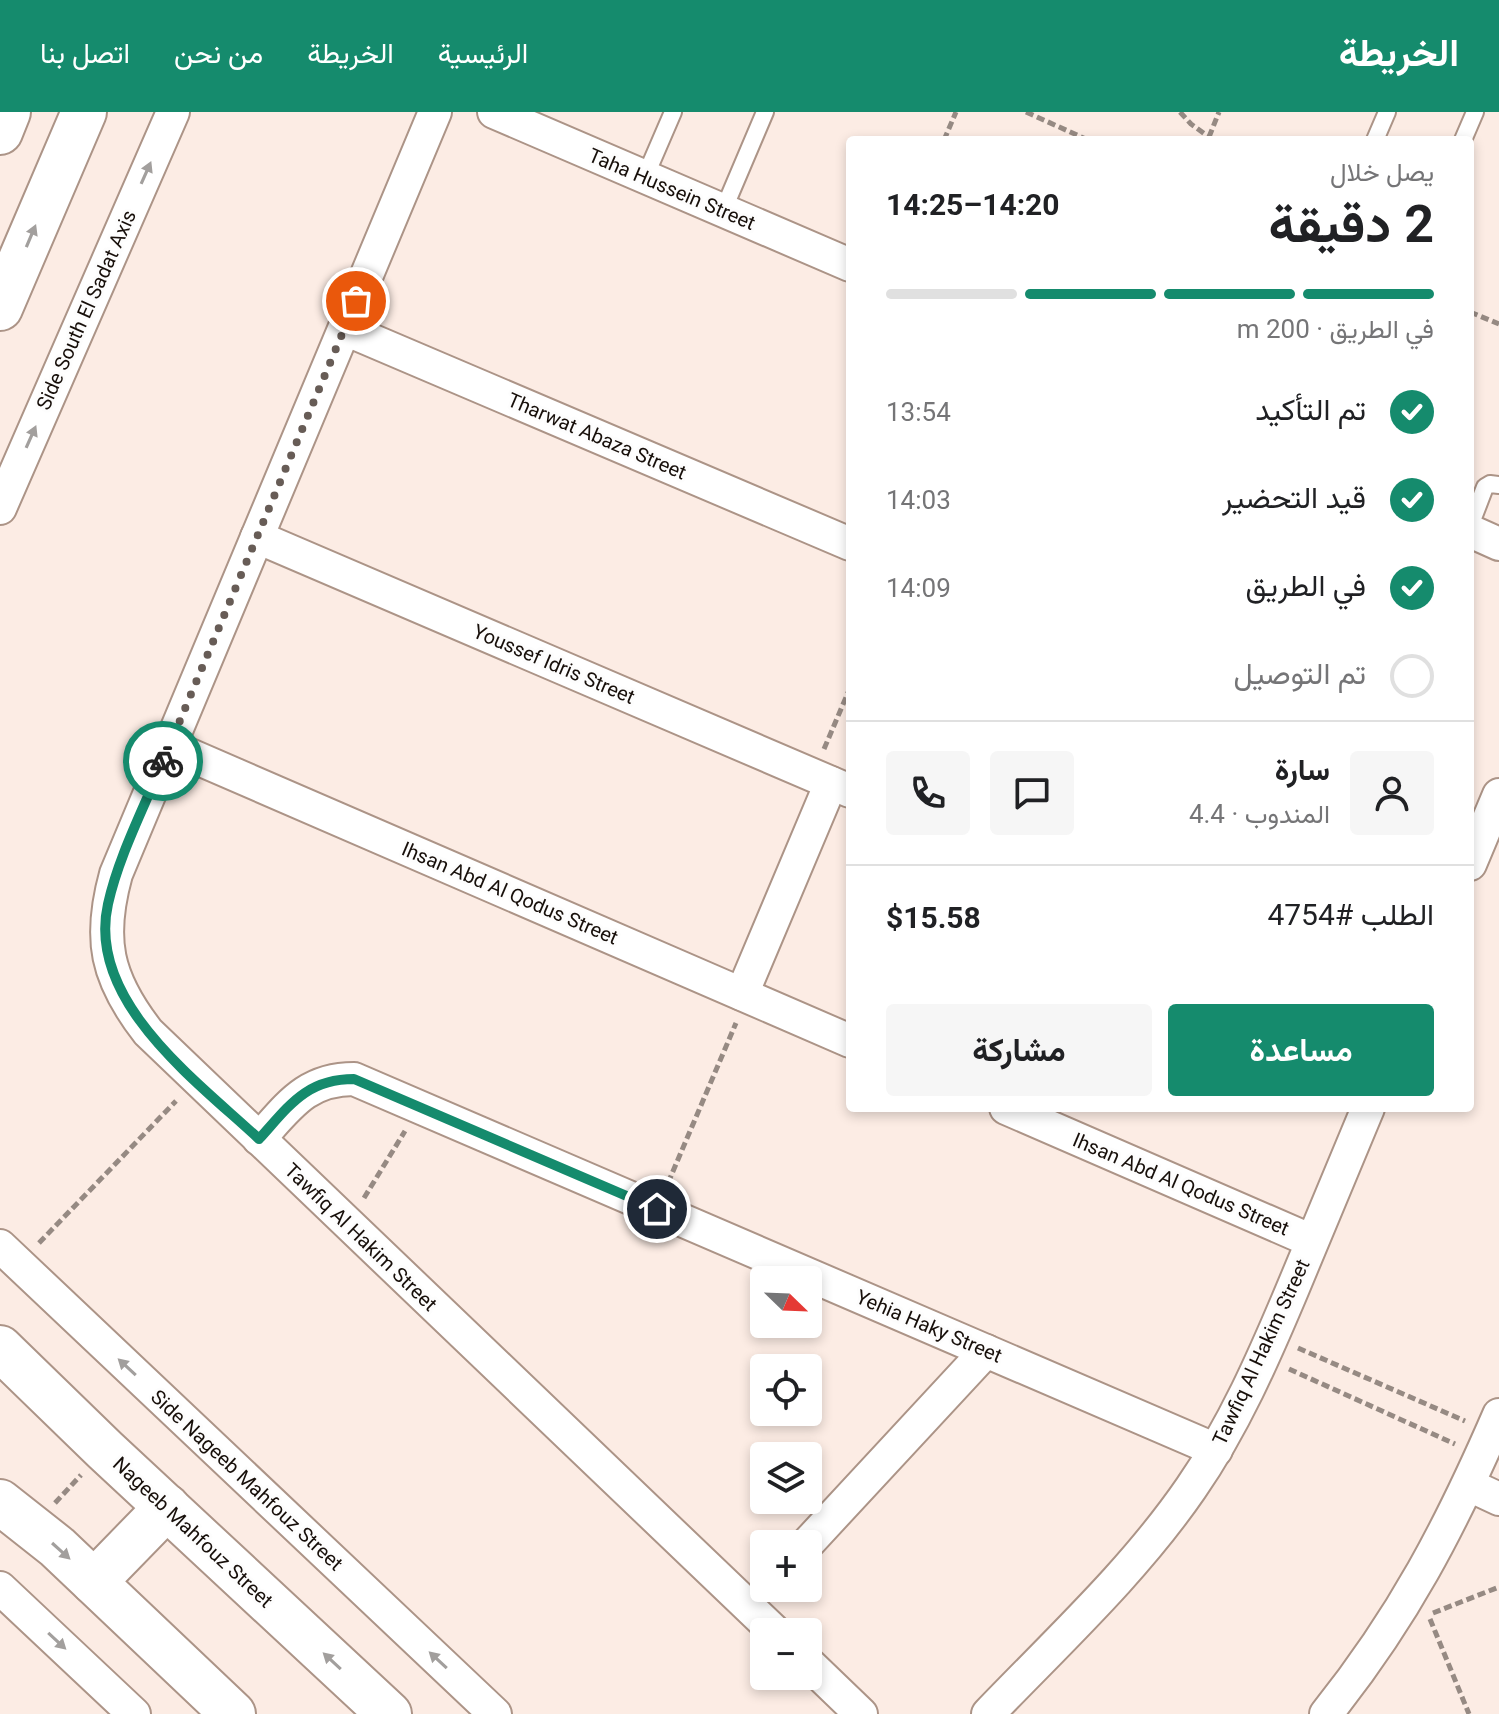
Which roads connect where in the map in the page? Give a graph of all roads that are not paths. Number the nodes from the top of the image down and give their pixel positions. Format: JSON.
{"nodes":[{"id":1,"x":8,"y":112,"type":"edge"},
{"id":2,"x":84,"y":112,"type":"edge"},
{"id":3,"x":173,"y":112,"type":"edge"},
{"id":4,"x":435,"y":112,"type":"edge"},
{"id":5,"x":494,"y":112,"type":"edge"},
{"id":6,"x":673,"y":112,"type":"edge"},
{"id":7,"x":765,"y":112,"type":"edge"},
{"id":8,"x":1387,"y":112,"type":"edge"},
{"id":9,"x":1475,"y":112,"type":"edge"},
{"id":10,"x":0,"y":132,"type":"edge"},
{"id":11,"x":1377,"y":136,"type":"edge"},
{"id":12,"x":1465,"y":136,"type":"edge"},
{"id":13,"x":645,"y":177,"type":"junction"},
{"id":14,"x":723,"y":211,"type":"junction"},
{"id":15,"x":846,"y":263,"type":"edge"},
{"id":16,"x":0,"y":308,"type":"edge"},
{"id":17,"x":345,"y":329,"type":"junction"},
{"id":18,"x":1499,"y":485,"type":"edge"},
{"id":19,"x":0,"y":508,"type":"edge"},
{"id":20,"x":1474,"y":518,"type":"edge"},
{"id":21,"x":1474,"y":531,"type":"edge"},
{"id":22,"x":257,"y":537,"type":"junction"},
{"id":23,"x":846,"y":542,"type":"edge"},
{"id":24,"x":1499,"y":544,"type":"edge"},
{"id":25,"x":169,"y":746,"type":"junction"},
{"id":26,"x":831,"y":783,"type":"edge"},
{"id":27,"x":1486,"y":807,"type":"edge"},
{"id":28,"x":1474,"y":850,"type":"edge"},
{"id":29,"x":745,"y":995,"type":"junction"},
{"id":30,"x":846,"y":1039,"type":"edge"},
{"id":31,"x":1015,"y":1112,"type":"edge"},
{"id":32,"x":1366,"y":1112,"type":"edge"},
{"id":33,"x":259,"y":1139,"type":"junction"},
{"id":34,"x":1312,"y":1241,"type":"junction"},
{"id":35,"x":9,"y":1255,"type":"edge"},
{"id":36,"x":0,"y":1348,"type":"edge"},
{"id":37,"x":986,"y":1351,"type":"junction"},
{"id":38,"x":1491,"y":1434,"type":"edge"},
{"id":39,"x":1216,"y":1450,"type":"junction"},
{"id":40,"x":1469,"y":1485,"type":"junction"},
{"id":41,"x":1499,"y":1499,"type":"edge"},
{"id":42,"x":167,"y":1507,"type":"junction"},
{"id":43,"x":16,"y":1514,"type":"edge"},
{"id":44,"x":820,"y":1530,"type":"edge"},
{"id":45,"x":94,"y":1582,"type":"junction"},
{"id":46,"x":0,"y":1588,"type":"edge"},
{"id":47,"x":750,"y":1591,"type":"edge"},
{"id":48,"x":822,"y":1676,"type":"edge"},
{"id":49,"x":134,"y":1714,"type":"edge"},
{"id":50,"x":233,"y":1714,"type":"edge"},
{"id":51,"x":389,"y":1714,"type":"edge"},
{"id":52,"x":495,"y":1714,"type":"edge"},
{"id":53,"x":861,"y":1714,"type":"edge"},
{"id":54,"x":988,"y":1714,"type":"edge"},
{"id":55,"x":1326,"y":1714,"type":"edge"}],
"edges":[{"from":1,"to":10,"type":"street"},
{"from":16,"to":2,"type":"street","one_way":true},
{"from":19,"to":3,"type":"street","name":"Side South El Sadat Axis","one_way":true},
{"from":4,"to":17,"type":"street","name":"Tawfiq Al Hakim Street"},
{"from":5,"to":13,"type":"street","name":"Taha Hussein Street"},
{"from":6,"to":13,"type":"lane"},
{"from":7,"to":14,"type":"lane"},
{"from":8,"to":11,"type":"lane"},
{"from":9,"to":12,"type":"lane"},
{"from":13,"to":14,"type":"street","name":"Taha Hussein Street"},
{"from":14,"to":15,"type":"street","name":"Taha Hussein Street"},
{"from":17,"to":22,"type":"street","name":"Tawfiq Al Hakim Street"},
{"from":17,"to":23,"type":"street","name":"Tharwat Abaza Street"},
{"from":18,"to":20,"type":"lane"},
{"from":21,"to":24,"type":"street"},
{"from":22,"to":25,"type":"street","name":"Tawfiq Al Hakim Street"},
{"from":22,"to":26,"type":"street","name":"Youssef Idris Street"},
{"from":25,"to":29,"type":"street","name":"Ihsan Abd Al Qodus Street"},
{"from":25,"to":33,"type":"street","name":"Tawfiq Al Hakim Street"},
{"from":26,"to":29,"type":"street"},
{"from":27,"to":28,"type":"street"},
{"from":29,"to":30,"type":"street","name":"Ihsan Abd Al Qodus Street"},
{"from":31,"to":34,"type":"street","name":"Ihsan Abd Al Qodus Street"},
{"from":32,"to":34,"type":"street","name":"Tawfiq Al Hakim Street"},
{"from":33,"to":37,"type":"street","name":"Yehia Haky Street"},
{"from":33,"to":47,"type":"street","name":"Tawfiq Al Hakim Street"},
{"from":34,"to":39,"type":"street","name":"Tawfiq Al Hakim Street"},
{"from":52,"to":35,"type":"street","name":"Side Nageeb Mahfouz Street","one_way":true},
{"from":36,"to":42,"type":"street","name":"Nageeb Mahfouz Street"},
{"from":37,"to":39,"type":"street","name":"Yehia Haky Street"},
{"from":37,"to":44,"type":"street"},
{"from":38,"to":40,"type":"street"},
{"from":39,"to":54,"type":"street","name":"Tawfiq Al Hakim Street"},
{"from":40,"to":41,"type":"street"},
{"from":40,"to":55,"type":"street"},
{"from":42,"to":45,"type":"street"},
{"from":51,"to":42,"type":"street","name":"Nageeb Mahfouz Street","one_way":true},
{"from":43,"to":45,"type":"street","one_way":true},
{"from":45,"to":50,"type":"street"},
{"from":46,"to":49,"type":"street","one_way":true},
{"from":48,"to":53,"type":"street"}]}
